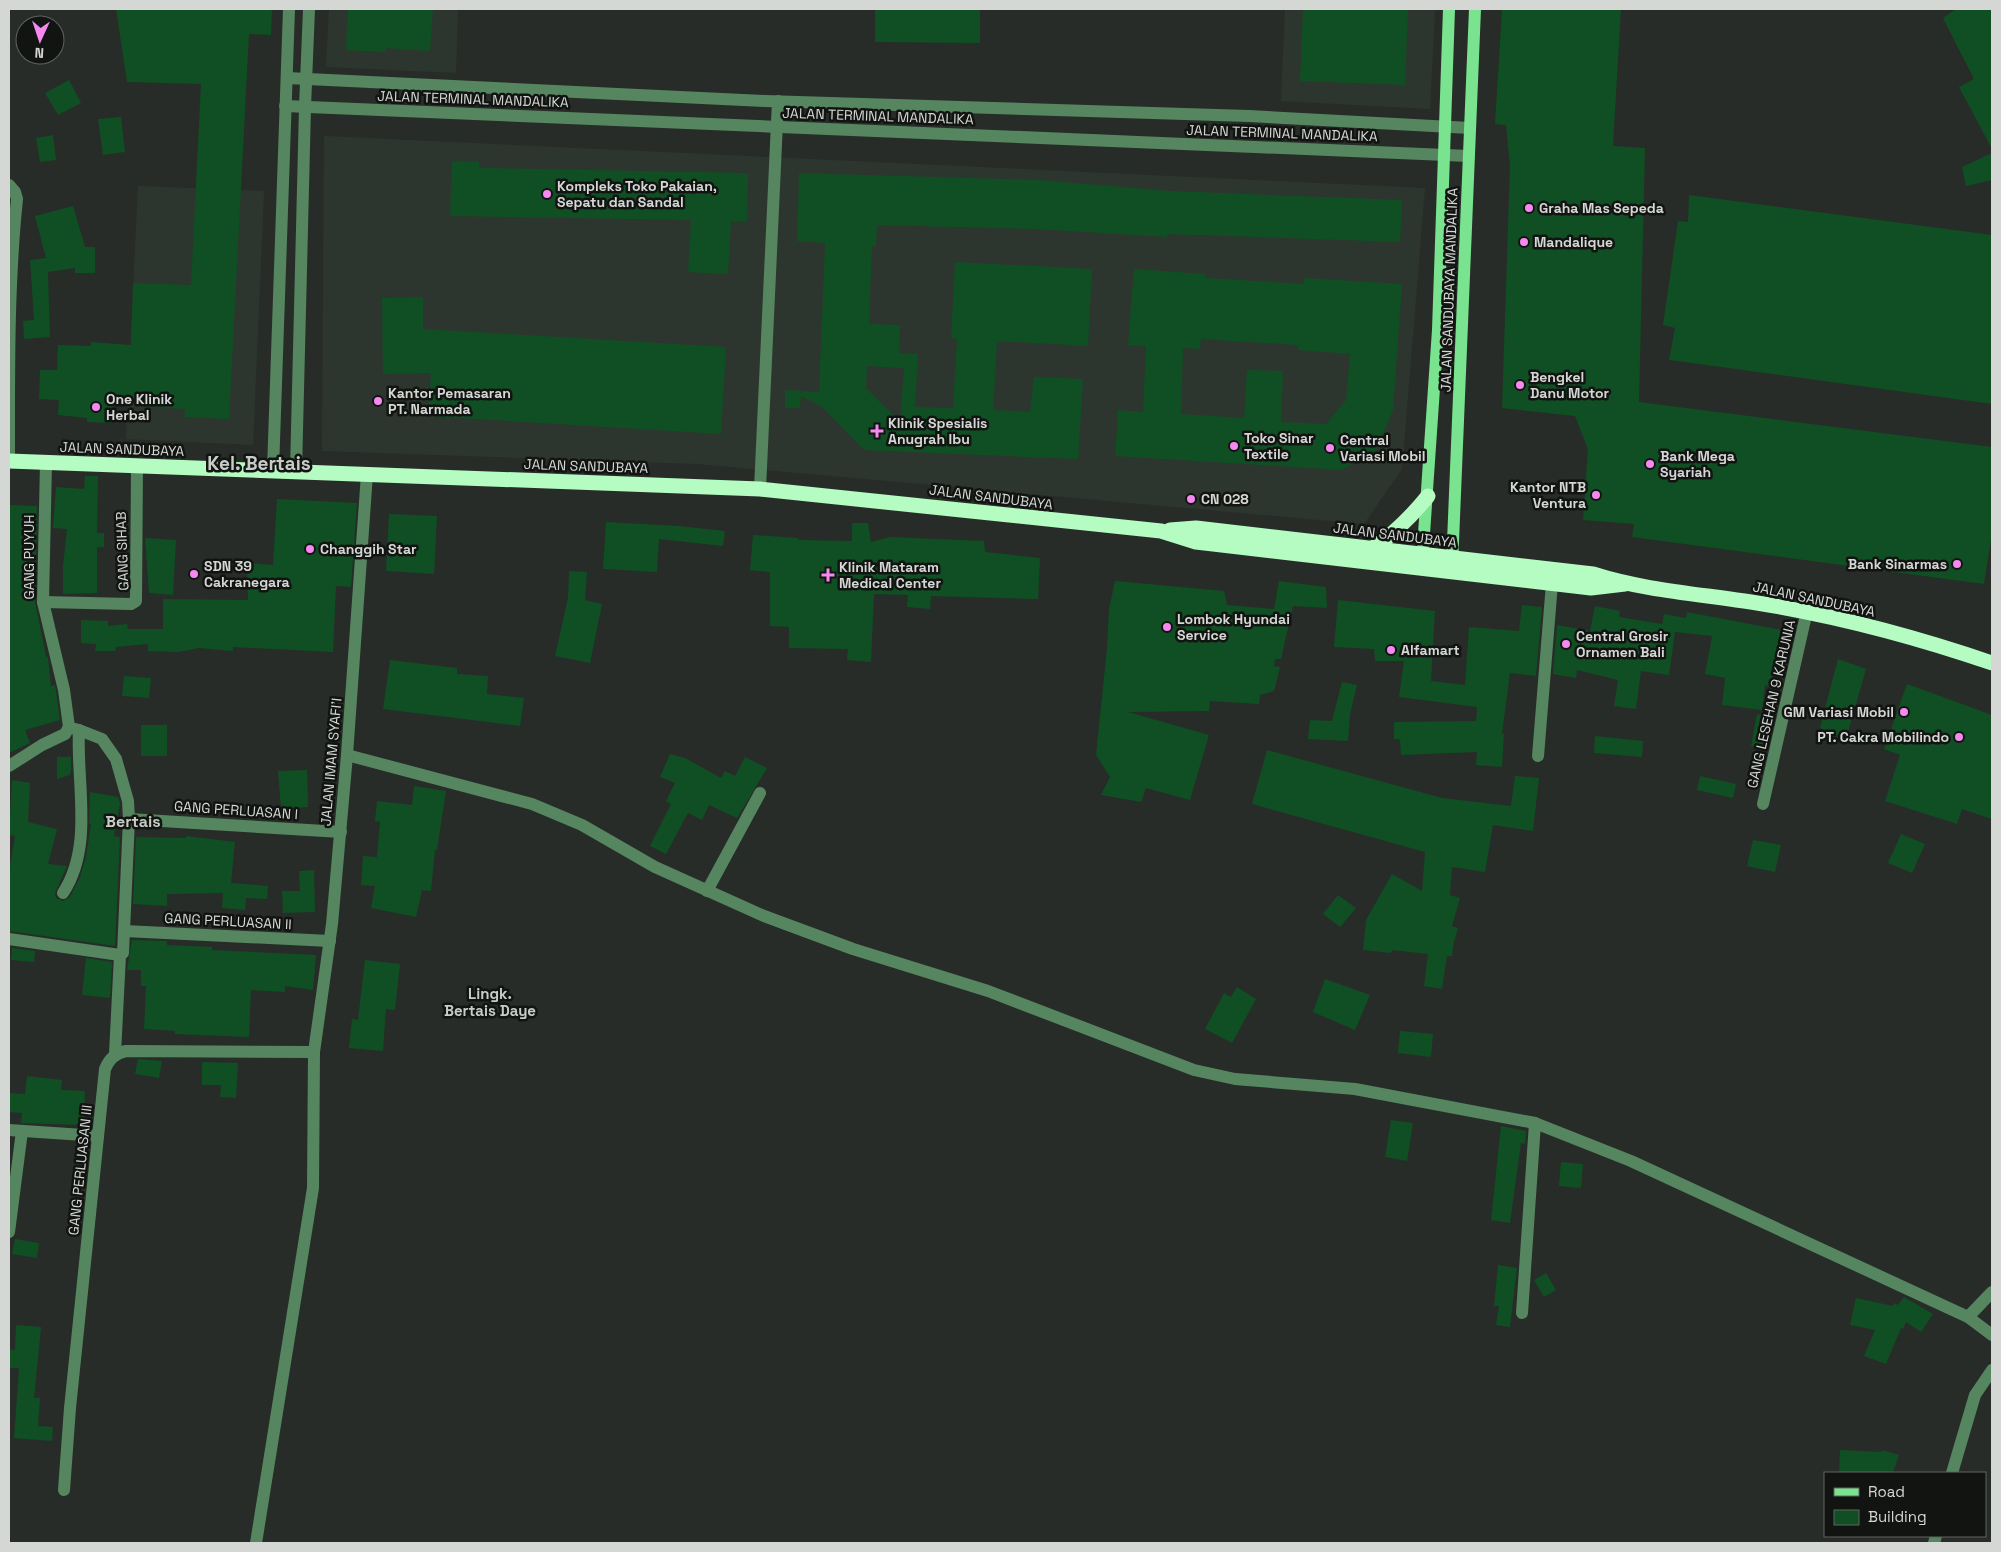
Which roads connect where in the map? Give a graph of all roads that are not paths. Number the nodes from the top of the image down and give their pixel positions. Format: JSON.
{"nodes":[{"id":1,"x":289,"y":9,"type":"edge"},
{"id":2,"x":309,"y":9,"type":"edge"},
{"id":3,"x":1449,"y":9,"type":"edge"},
{"id":4,"x":1474,"y":9,"type":"edge"},
{"id":5,"x":287,"y":78,"type":"junction"},
{"id":6,"x":306,"y":80,"type":"junction"},
{"id":7,"x":778,"y":101,"type":"junction"},
{"id":8,"x":285,"y":106,"type":"junction"},
{"id":9,"x":305,"y":107,"type":"junction"},
{"id":10,"x":777,"y":127,"type":"junction"},
{"id":11,"x":1446,"y":127,"type":"junction"},
{"id":12,"x":1470,"y":128,"type":"junction"},
{"id":13,"x":1445,"y":156,"type":"junction"},
{"id":14,"x":1469,"y":156,"type":"junction"},
{"id":15,"x":9,"y":185,"type":"edge"},
{"id":16,"x":9,"y":461,"type":"edge"},
{"id":17,"x":46,"y":462,"type":"junction"},
{"id":18,"x":137,"y":466,"type":"junction"},
{"id":19,"x":273,"y":470,"type":"junction"},
{"id":20,"x":296,"y":471,"type":"junction"},
{"id":21,"x":367,"y":474,"type":"junction"},
{"id":22,"x":760,"y":489,"type":"junction"},
{"id":23,"x":1428,"y":496,"type":"junction"},
{"id":24,"x":1161,"y":531,"type":"junction"},
{"id":25,"x":1373,"y":548,"type":"junction"},
{"id":26,"x":1423,"y":561,"type":"junction"},
{"id":27,"x":1452,"y":565,"type":"junction"},
{"id":28,"x":1552,"y":583,"type":"junction"},
{"id":29,"x":1625,"y":584,"type":"junction"},
{"id":30,"x":43,"y":602,"type":"junction"},
{"id":31,"x":1807,"y":611,"type":"junction"},
{"id":32,"x":1992,"y":663,"type":"edge"},
{"id":33,"x":70,"y":731,"type":"junction"},
{"id":34,"x":347,"y":755,"type":"junction"},
{"id":35,"x":1538,"y":756,"type":"dead end"},
{"id":36,"x":9,"y":766,"type":"edge"},
{"id":37,"x":760,"y":793,"type":"dead end"},
{"id":38,"x":1763,"y":804,"type":"dead end"},
{"id":39,"x":129,"y":819,"type":"junction"},
{"id":40,"x":341,"y":832,"type":"junction"},
{"id":41,"x":707,"y":891,"type":"junction"},
{"id":42,"x":63,"y":893,"type":"dead end"},
{"id":43,"x":125,"y":931,"type":"junction"},
{"id":44,"x":9,"y":939,"type":"edge"},
{"id":45,"x":330,"y":941,"type":"junction"},
{"id":46,"x":120,"y":955,"type":"junction"},
{"id":47,"x":314,"y":1052,"type":"junction"},
{"id":48,"x":116,"y":1054,"type":"junction"},
{"id":49,"x":1535,"y":1123,"type":"junction"},
{"id":50,"x":15,"y":1130,"type":"edge"},
{"id":51,"x":98,"y":1136,"type":"junction"},
{"id":52,"x":9,"y":1232,"type":"edge"},
{"id":53,"x":1992,"y":1292,"type":"edge"},
{"id":54,"x":1522,"y":1313,"type":"dead end"},
{"id":55,"x":1968,"y":1317,"type":"junction"},
{"id":56,"x":1992,"y":1334,"type":"edge"},
{"id":57,"x":1992,"y":1370,"type":"edge"},
{"id":58,"x":1952,"y":1472,"type":"edge"},
{"id":59,"x":64,"y":1490,"type":"dead end"},
{"id":60,"x":256,"y":1543,"type":"edge"}],
"edges":[{"from":1,"to":5,"type":"street"},
{"from":2,"to":6,"type":"street"},
{"from":3,"to":11,"type":"main road"},
{"from":4,"to":12,"type":"main road","name":"JALAN SANDUBAYA MANDALIKA"},
{"from":5,"to":6,"type":"street"},
{"from":5,"to":8,"type":"street"},
{"from":6,"to":7,"type":"street"},
{"from":6,"to":9,"type":"street"},
{"from":7,"to":10,"type":"street"},
{"from":7,"to":11,"type":"street"},
{"from":8,"to":9,"type":"street","name":"JALAN TERMINAL MANDALIKA"},
{"from":8,"to":19,"type":"street"},
{"from":9,"to":10,"type":"street","name":"JALAN TERMINAL MANDALIKA"},
{"from":9,"to":20,"type":"street"},
{"from":10,"to":13,"type":"street","name":"JALAN TERMINAL MANDALIKA"},
{"from":10,"to":22,"type":"street"},
{"from":11,"to":12,"type":"street"},
{"from":11,"to":13,"type":"main road"},
{"from":12,"to":14,"type":"main road","name":"JALAN SANDUBAYA MANDALIKA"},
{"from":13,"to":14,"type":"street","name":"JALAN TERMINAL MANDALIKA"},
{"from":13,"to":23,"type":"main road"},
{"from":14,"to":27,"type":"main road","name":"JALAN SANDUBAYA MANDALIKA"},
{"from":15,"to":16,"type":"street"},
{"from":16,"to":17,"type":"highway","name":"JALAN SANDUBAYA"},
{"from":17,"to":18,"type":"highway","name":"JALAN SANDUBAYA"},
{"from":17,"to":30,"type":"street","name":"GANG PUYUH"},
{"from":18,"to":19,"type":"highway","name":"JALAN SANDUBAYA"},
{"from":18,"to":30,"type":"street","name":"GANG SIHAB"},
{"from":19,"to":20,"type":"highway","name":"JALAN SANDUBAYA"},
{"from":20,"to":21,"type":"highway","name":"JALAN SANDUBAYA"},
{"from":21,"to":22,"type":"highway","name":"JALAN SANDUBAYA"},
{"from":21,"to":34,"type":"street","name":"JALAN IMAM SYAFI'I"},
{"from":22,"to":24,"type":"highway","name":"JALAN SANDUBAYA"},
{"from":23,"to":25,"type":"highway"},
{"from":23,"to":26,"type":"main road"},
{"from":24,"to":25,"type":"highway","name":"JALAN SANDUBAYA"},
{"from":24,"to":26,"type":"highway","name":"JALAN SANDUBAYA"},
{"from":25,"to":26,"type":"highway","name":"JALAN SANDUBAYA"},
{"from":26,"to":27,"type":"highway","name":"JALAN SANDUBAYA"},
{"from":27,"to":28,"type":"highway","name":"JALAN SANDUBAYA"},
{"from":27,"to":29,"type":"highway","name":"JALAN SANDUBAYA"},
{"from":28,"to":29,"type":"highway","name":"JALAN SANDUBAYA"},
{"from":28,"to":35,"type":"street"},
{"from":29,"to":31,"type":"highway","name":"JALAN SANDUBAYA"},
{"from":30,"to":33,"type":"street","name":"GANG PUYUH"},
{"from":31,"to":32,"type":"highway","name":"JALAN SANDUBAYA"},
{"from":31,"to":38,"type":"street","name":"GANG LESEHAN 9 KARUNIA"},
{"from":33,"to":36,"type":"street"},
{"from":33,"to":39,"type":"street"},
{"from":33,"to":42,"type":"street","name":"GANG PUYUH"},
{"from":34,"to":40,"type":"street","name":"JALAN IMAM SYAFI'I"},
{"from":34,"to":41,"type":"street"},
{"from":37,"to":41,"type":"street"},
{"from":39,"to":40,"type":"street","name":"GANG PERLUASAN I"},
{"from":39,"to":43,"type":"street"},
{"from":40,"to":45,"type":"street","name":"JALAN IMAM SYAFI'I"},
{"from":41,"to":49,"type":"street"},
{"from":43,"to":45,"type":"street","name":"GANG PERLUASAN II"},
{"from":43,"to":46,"type":"street"},
{"from":44,"to":46,"type":"street"},
{"from":45,"to":47,"type":"street","name":"JALAN IMAM SYAFI'I"},
{"from":46,"to":48,"type":"street"},
{"from":47,"to":48,"type":"street"},
{"from":47,"to":60,"type":"street","name":"JALAN IMAM SYAFI'I"},
{"from":48,"to":51,"type":"street","name":"GANG PERLUASAN III"},
{"from":49,"to":54,"type":"street"},
{"from":49,"to":55,"type":"street"},
{"from":50,"to":51,"type":"street"},
{"from":50,"to":52,"type":"street"},
{"from":51,"to":59,"type":"street","name":"GANG PERLUASAN III"},
{"from":53,"to":55,"type":"street"},
{"from":55,"to":56,"type":"street"},
{"from":57,"to":58,"type":"street"}]}
